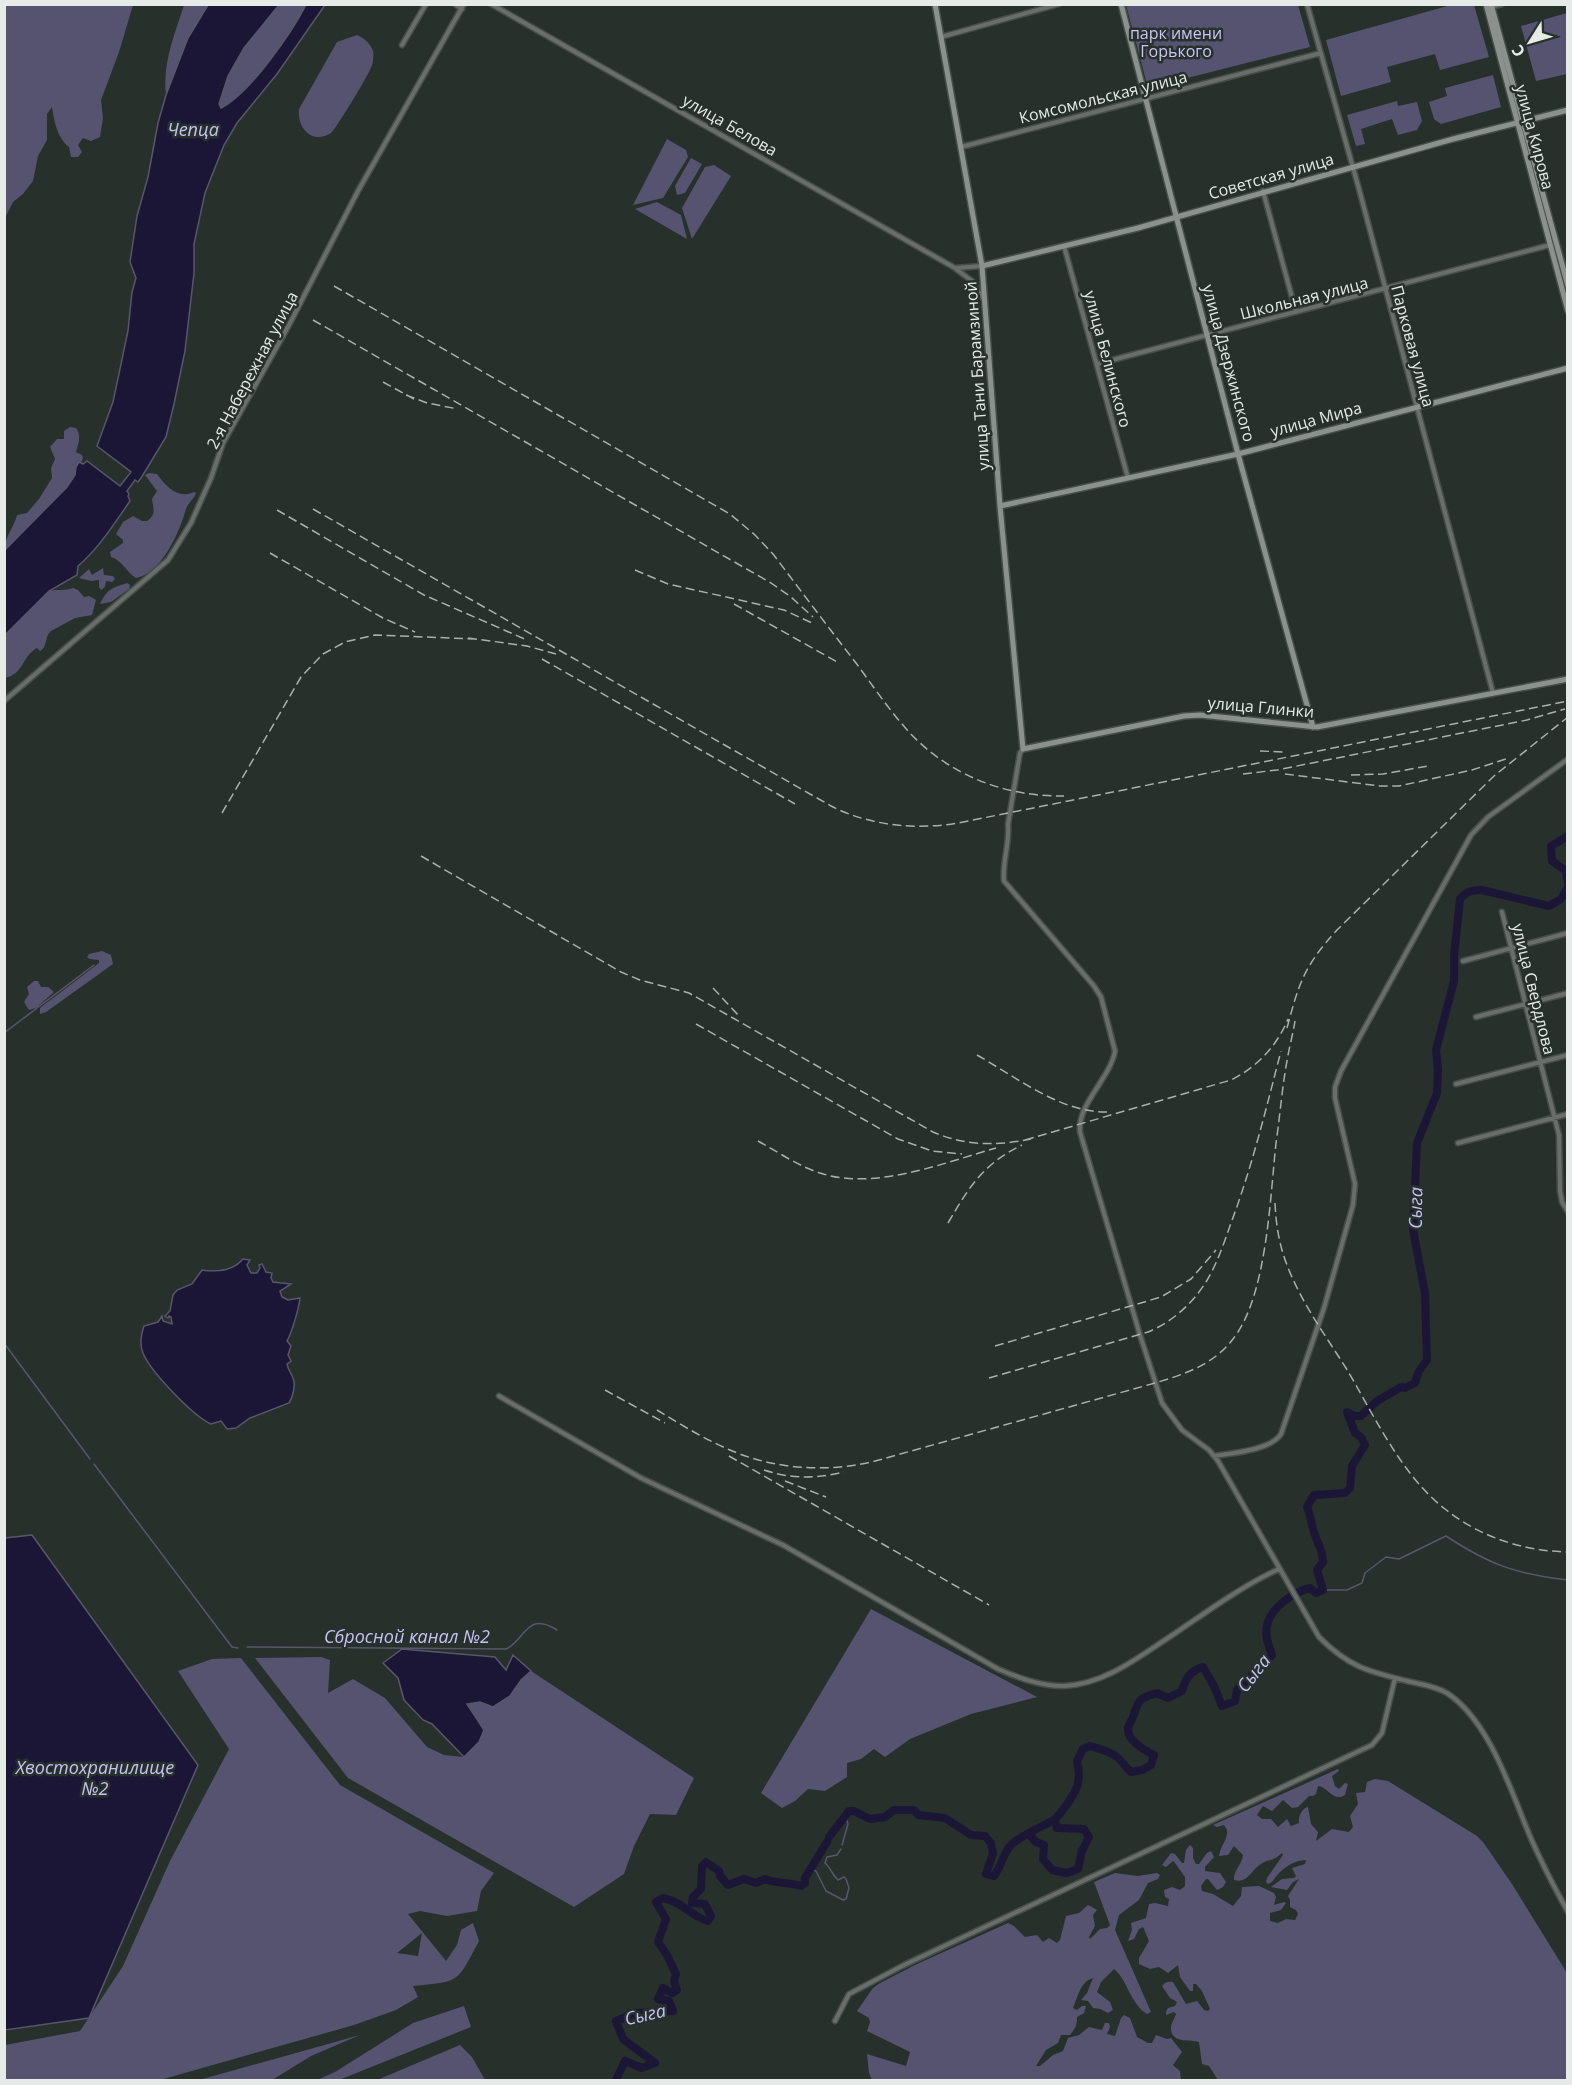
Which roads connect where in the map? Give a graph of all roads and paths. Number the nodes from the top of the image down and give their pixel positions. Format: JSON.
{"nodes":[{"id":1,"x":426,"y":4,"type":"edge"},
{"id":2,"x":455,"y":4,"type":"edge"},
{"id":3,"x":491,"y":4,"type":"edge"},
{"id":4,"x":935,"y":4,"type":"edge"},
{"id":5,"x":1059,"y":4,"type":"edge"},
{"id":6,"x":1120,"y":4,"type":"edge"},
{"id":7,"x":1307,"y":4,"type":"edge"},
{"id":8,"x":1502,"y":4,"type":"edge"},
{"id":9,"x":1489,"y":6,"type":"edge"},
{"id":10,"x":463,"y":7,"type":"edge"},
{"id":11,"x":941,"y":37,"type":"junction"},
{"id":12,"x":402,"y":45,"type":"dead end"},
{"id":13,"x":1321,"y":53,"type":"junction"},
{"id":14,"x":1145,"y":99,"type":"junction"},
{"id":15,"x":1568,"y":110,"type":"edge"},
{"id":16,"x":1520,"y":123,"type":"junction"},
{"id":17,"x":961,"y":147,"type":"junction"},
{"id":18,"x":1353,"y":168,"type":"junction"},
{"id":19,"x":1263,"y":191,"type":"junction"},
{"id":20,"x":1176,"y":217,"type":"junction"},
{"id":21,"x":1551,"y":244,"type":"junction"},
{"id":22,"x":1064,"y":246,"type":"junction"},
{"id":23,"x":982,"y":266,"type":"junction"},
{"id":24,"x":955,"y":268,"type":"junction"},
{"id":25,"x":1568,"y":286,"type":"edge"},
{"id":26,"x":1385,"y":289,"type":"junction"},
{"id":27,"x":986,"y":302,"type":"junction"},
{"id":28,"x":1568,"y":311,"type":"edge"},
{"id":29,"x":1296,"y":312,"type":"junction"},
{"id":30,"x":1207,"y":335,"type":"junction"},
{"id":31,"x":1097,"y":364,"type":"junction"},
{"id":32,"x":1568,"y":368,"type":"edge"},
{"id":33,"x":1417,"y":407,"type":"junction"},
{"id":34,"x":1238,"y":454,"type":"junction"},
{"id":35,"x":1128,"y":478,"type":"junction"},
{"id":36,"x":1000,"y":506,"type":"junction"},
{"id":37,"x":1568,"y":679,"type":"edge"},
{"id":38,"x":1493,"y":694,"type":"junction"},
{"id":39,"x":4,"y":701,"type":"edge"},
{"id":40,"x":1313,"y":727,"type":"junction"},
{"id":41,"x":1023,"y":749,"type":"junction"},
{"id":42,"x":1568,"y":759,"type":"edge"},
{"id":43,"x":1502,"y":912,"type":"dead end"},
{"id":44,"x":1568,"y":933,"type":"edge"},
{"id":45,"x":1511,"y":948,"type":"junction"},
{"id":46,"x":1463,"y":961,"type":"dead end"},
{"id":47,"x":1568,"y":993,"type":"edge"},
{"id":48,"x":1525,"y":1004,"type":"junction"},
{"id":49,"x":1476,"y":1017,"type":"dead end"},
{"id":50,"x":1568,"y":1055,"type":"edge"},
{"id":51,"x":1540,"y":1063,"type":"junction"},
{"id":52,"x":1456,"y":1084,"type":"dead end"},
{"id":53,"x":1568,"y":1114,"type":"edge"},
{"id":54,"x":1555,"y":1117,"type":"junction"},
{"id":55,"x":1458,"y":1143,"type":"dead end"},
{"id":56,"x":1568,"y":1212,"type":"edge"},
{"id":57,"x":499,"y":1396,"type":"dead end"},
{"id":58,"x":1214,"y":1456,"type":"junction"},
{"id":59,"x":1279,"y":1569,"type":"junction"},
{"id":60,"x":1395,"y":1678,"type":"junction"},
{"id":61,"x":1568,"y":1912,"type":"edge"},
{"id":62,"x":835,"y":2021,"type":"dead end"}],
"edges":[{"from":1,"to":12,"type":"street"},
{"from":2,"to":10,"type":"street"},
{"from":3,"to":24,"type":"street","name":"улица Белова"},
{"from":4,"to":11,"type":"street","name":"улица Тани Барамзиной"},
{"from":5,"to":11,"type":"street"},
{"from":6,"to":14,"type":"street","name":"улица Дзержинского"},
{"from":7,"to":13,"type":"street","name":"Парковая улица"},
{"from":8,"to":9,"type":"street"},
{"from":9,"to":16,"type":"street","name":"улица Кирова"},
{"from":10,"to":39,"type":"street","name":"2-я Набережная улица"},
{"from":11,"to":17,"type":"street","name":"улица Тани Барамзиной"},
{"from":13,"to":14,"type":"street","name":"Комсомольская улица"},
{"from":13,"to":18,"type":"street","name":"Парковая улица"},
{"from":14,"to":17,"type":"street","name":"Комсомольская улица"},
{"from":14,"to":20,"type":"street","name":"улица Дзержинского"},
{"from":15,"to":16,"type":"street","name":"Советская улица"},
{"from":16,"to":18,"type":"street","name":"Советская улица"},
{"from":16,"to":21,"type":"street","name":"улица Кирова"},
{"from":16,"to":25,"type":"street","name":"улица Кирова"},
{"from":17,"to":23,"type":"street","name":"улица Тани Барамзиной"},
{"from":18,"to":19,"type":"street","name":"Советская улица"},
{"from":18,"to":26,"type":"street","name":"Парковая улица"},
{"from":19,"to":20,"type":"street","name":"Советская улица"},
{"from":19,"to":29,"type":"street"},
{"from":20,"to":22,"type":"street","name":"Советская улица"},
{"from":20,"to":30,"type":"street","name":"улица Дзержинского"},
{"from":21,"to":26,"type":"street","name":"Школьная улица"},
{"from":21,"to":28,"type":"street","name":"улица Кирова"},
{"from":22,"to":23,"type":"street","name":"Советская улица"},
{"from":22,"to":31,"type":"street","name":"улица Белинского"},
{"from":23,"to":24,"type":"street"},
{"from":23,"to":27,"type":"street","name":"улица Тани Барамзиной"},
{"from":24,"to":27,"type":"street","name":"улица Белова"},
{"from":26,"to":29,"type":"street","name":"Школьная улица"},
{"from":26,"to":33,"type":"street","name":"Парковая улица"},
{"from":27,"to":36,"type":"street","name":"улица Тани Барамзиной"},
{"from":29,"to":30,"type":"street","name":"Школьная улица"},
{"from":30,"to":31,"type":"street","name":"Школьная улица"},
{"from":30,"to":34,"type":"street","name":"улица Дзержинского"},
{"from":31,"to":35,"type":"street","name":"улица Белинского"},
{"from":32,"to":33,"type":"street","name":"улица Мира"},
{"from":33,"to":34,"type":"street","name":"улица Мира"},
{"from":33,"to":38,"type":"street","name":"Парковая улица"},
{"from":34,"to":35,"type":"street","name":"улица Мира"},
{"from":34,"to":40,"type":"street","name":"улица Дзержинского"},
{"from":35,"to":36,"type":"street","name":"улица Мира"},
{"from":36,"to":41,"type":"street","name":"улица Тани Барамзиной"},
{"from":37,"to":38,"type":"street","name":"улица Глинки"},
{"from":38,"to":40,"type":"street","name":"улица Глинки"},
{"from":40,"to":41,"type":"street","name":"улица Глинки"},
{"from":41,"to":58,"type":"street"},
{"from":42,"to":58,"type":"street"},
{"from":43,"to":45,"type":"street","name":"улица Свердлова"},
{"from":44,"to":45,"type":"street"},
{"from":45,"to":46,"type":"street"},
{"from":45,"to":48,"type":"street","name":"улица Свердлова"},
{"from":47,"to":48,"type":"street"},
{"from":48,"to":49,"type":"street"},
{"from":48,"to":51,"type":"street","name":"улица Свердлова"},
{"from":50,"to":51,"type":"street"},
{"from":51,"to":52,"type":"street"},
{"from":51,"to":54,"type":"street","name":"улица Свердлова"},
{"from":53,"to":54,"type":"street"},
{"from":54,"to":55,"type":"street"},
{"from":54,"to":56,"type":"street","name":"улица Свердлова"},
{"from":57,"to":59,"type":"street"},
{"from":58,"to":59,"type":"street"},
{"from":59,"to":60,"type":"street"},
{"from":60,"to":61,"type":"street"},
{"from":60,"to":62,"type":"street"}]}
